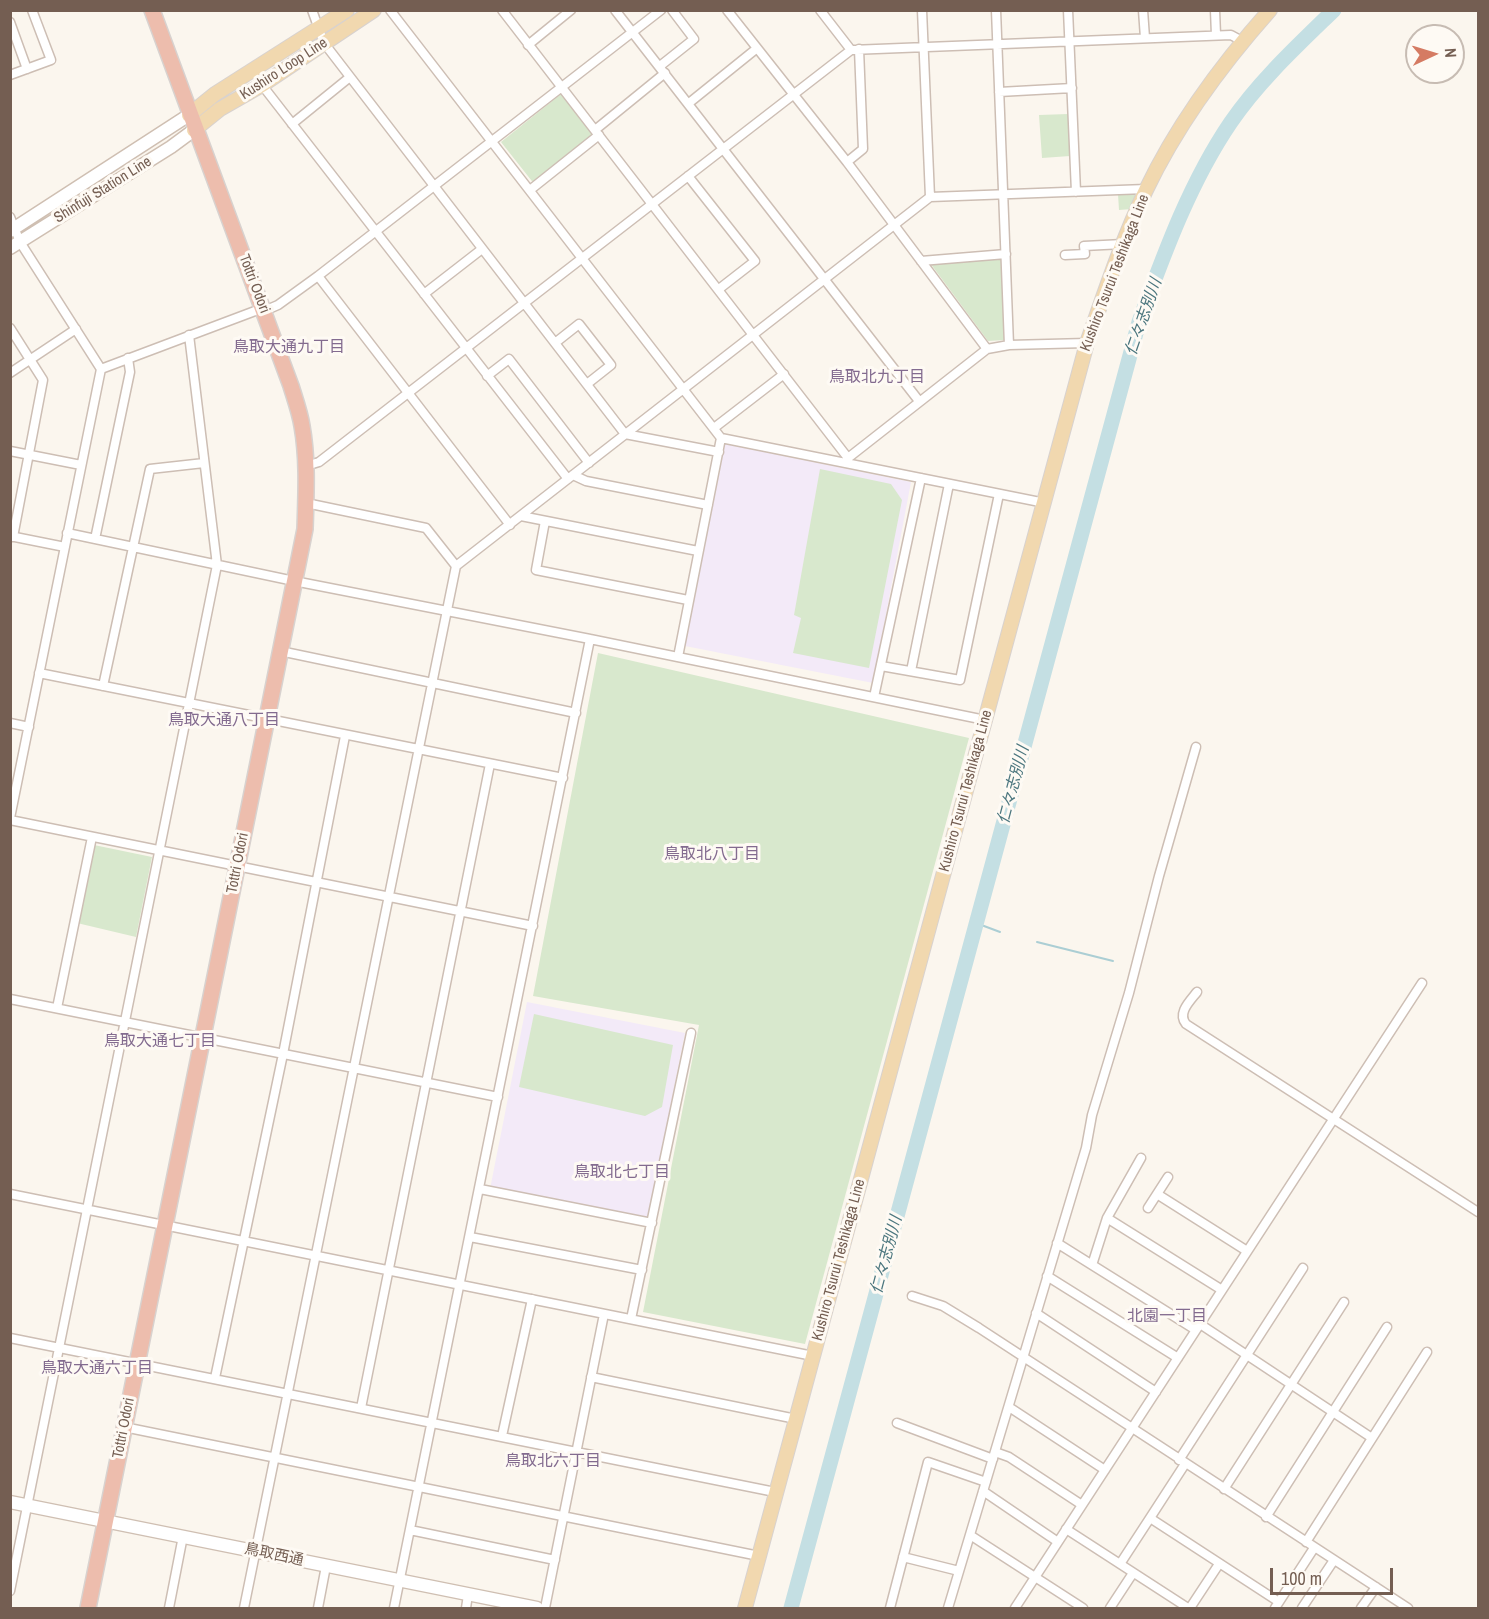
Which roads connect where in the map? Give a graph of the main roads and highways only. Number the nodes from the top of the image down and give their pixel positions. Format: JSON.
{"nodes":[{"id":1,"x":152,"y":10,"type":"edge"},
{"id":2,"x":347,"y":10,"type":"edge"},
{"id":3,"x":375,"y":10,"type":"edge"},
{"id":4,"x":1270,"y":10,"type":"edge"},
{"id":5,"x":192,"y":122,"type":"junction"},
{"id":6,"x":88,"y":1608,"type":"edge"},
{"id":7,"x":745,"y":1608,"type":"edge"}],
"edges":[{"from":1,"to":5,"type":"highway","name":"Tottri Odori"},
{"from":2,"to":5,"type":"main road","name":"Kushiro Loop Line"},
{"from":3,"to":5,"type":"main road","name":"Kushiro Loop Line"},
{"from":4,"to":7,"type":"main road","name":"Kushiro Tsurui Teshikaga Line"},
{"from":5,"to":6,"type":"highway","name":"Tottri Odori"}]}
